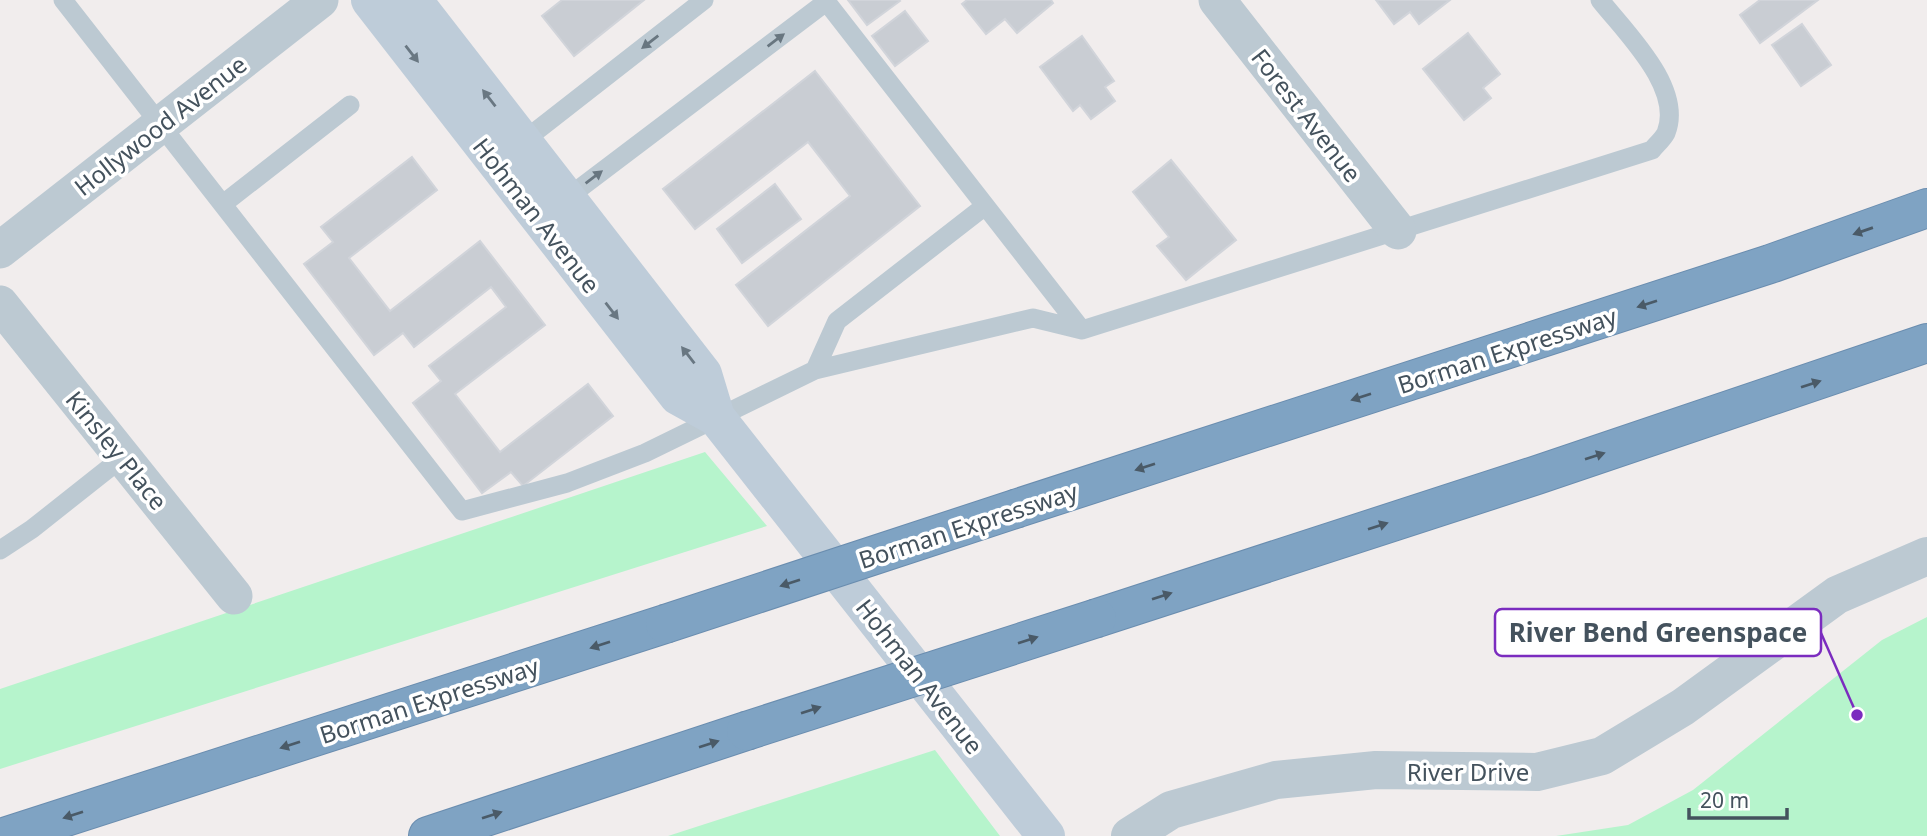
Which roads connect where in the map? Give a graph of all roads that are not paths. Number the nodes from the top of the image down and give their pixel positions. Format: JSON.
{"nodes":[{"id":1,"x":63,"y":0,"type":"edge"},
{"id":2,"x":320,"y":0,"type":"edge"},
{"id":3,"x":370,"y":0,"type":"edge"},
{"id":4,"x":413,"y":0,"type":"edge"},
{"id":5,"x":704,"y":0,"type":"edge"},
{"id":6,"x":1217,"y":0,"type":"edge"},
{"id":7,"x":1600,"y":0,"type":"edge"},
{"id":8,"x":825,"y":1,"type":"edge"},
{"id":9,"x":350,"y":105,"type":"dead end"},
{"id":10,"x":161,"y":124,"type":"junction"},
{"id":11,"x":510,"y":152,"type":"junction"},
{"id":12,"x":223,"y":204,"type":"junction"},
{"id":13,"x":985,"y":206,"type":"junction"},
{"id":14,"x":1927,"y":208,"type":"edge"},
{"id":15,"x":554,"y":209,"type":"junction"},
{"id":16,"x":1398,"y":231,"type":"junction"},
{"id":17,"x":0,"y":250,"type":"edge"},
{"id":18,"x":0,"y":304,"type":"edge"},
{"id":19,"x":1083,"y":330,"type":"junction"},
{"id":20,"x":1927,"y":343,"type":"edge"},
{"id":21,"x":814,"y":370,"type":"junction"},
{"id":22,"x":716,"y":417,"type":"junction"},
{"id":23,"x":123,"y":457,"type":"junction"},
{"id":24,"x":0,"y":550,"type":"edge"},
{"id":25,"x":1927,"y":556,"type":"edge"},
{"id":26,"x":234,"y":596,"type":"dead end"},
{"id":27,"x":7,"y":836,"type":"edge"},
{"id":28,"x":428,"y":836,"type":"edge"},
{"id":29,"x":1046,"y":836,"type":"edge"},
{"id":30,"x":1130,"y":836,"type":"edge"}],
"edges":[{"from":1,"to":10,"type":"lane"},
{"from":2,"to":10,"type":"street","name":"Hollywood Avenue"},
{"from":3,"to":11,"type":"main road","name":"Hohman Avenue","one_way":true},
{"from":11,"to":4,"type":"main road","name":"Hohman Avenue","one_way":true},
{"from":5,"to":11,"type":"lane","one_way":true},
{"from":6,"to":16,"type":"street","name":"Forest Avenue"},
{"from":7,"to":16,"type":"lane"},
{"from":8,"to":13,"type":"lane"},
{"from":15,"to":8,"type":"lane","one_way":true},
{"from":9,"to":12,"type":"lane"},
{"from":10,"to":12,"type":"lane"},
{"from":10,"to":17,"type":"street","name":"Hollywood Avenue"},
{"from":11,"to":15,"type":"main road","name":"Hohman Avenue"},
{"from":12,"to":22,"type":"lane"},
{"from":13,"to":19,"type":"lane"},
{"from":13,"to":21,"type":"lane"},
{"from":14,"to":27,"type":"highway","name":"Borman Expressway","one_way":true,"bridge":true},
{"from":15,"to":22,"type":"main road","name":"Hohman Avenue"},
{"from":16,"to":19,"type":"lane"},
{"from":18,"to":23,"type":"street","name":"Kinsley Place"},
{"from":19,"to":21,"type":"lane"},
{"from":28,"to":20,"type":"highway","one_way":true,"bridge":true},
{"from":21,"to":22,"type":"lane"},
{"from":22,"to":29,"type":"main road","name":"Hohman Avenue"},
{"from":23,"to":24,"type":"lane"},
{"from":23,"to":26,"type":"street","name":"Kinsley Place"},
{"from":25,"to":30,"type":"street","name":"River Drive"}]}
